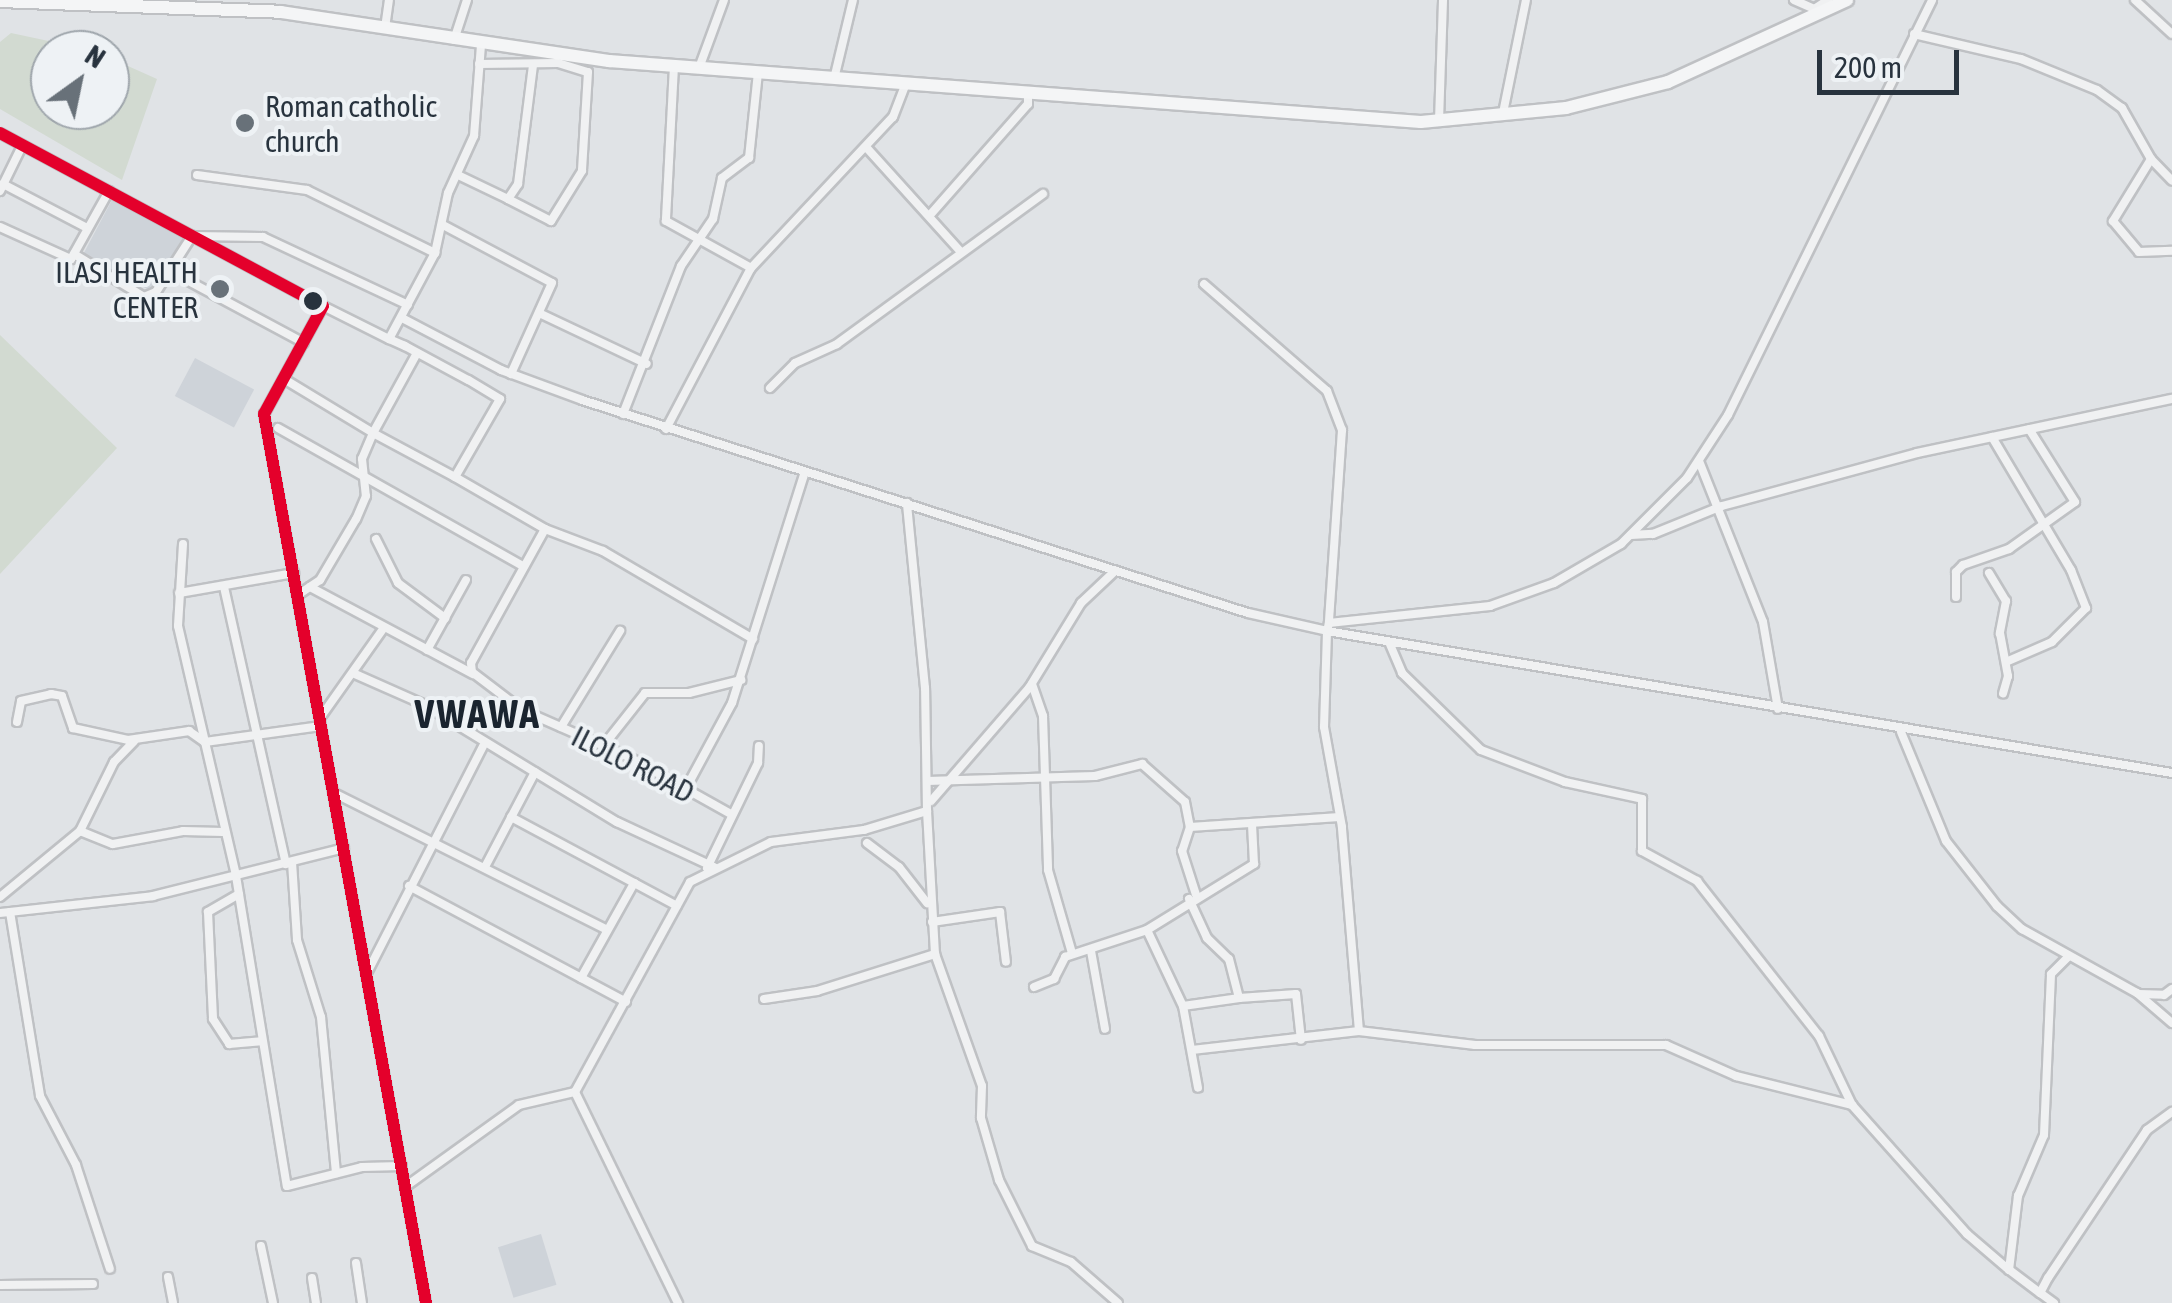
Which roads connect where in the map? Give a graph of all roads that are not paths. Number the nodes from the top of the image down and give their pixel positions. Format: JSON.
{"nodes":[{"id":1,"x":389,"y":0,"type":"edge"},
{"id":2,"x":467,"y":0,"type":"edge"},
{"id":3,"x":724,"y":0,"type":"edge"},
{"id":4,"x":852,"y":0,"type":"edge"},
{"id":5,"x":1443,"y":0,"type":"edge"},
{"id":6,"x":1526,"y":0,"type":"edge"},
{"id":7,"x":1794,"y":0,"type":"edge"},
{"id":8,"x":1828,"y":0,"type":"edge"},
{"id":9,"x":1847,"y":0,"type":"edge"},
{"id":10,"x":1932,"y":0,"type":"edge"},
{"id":11,"x":2136,"y":0,"type":"edge"},
{"id":12,"x":0,"y":1,"type":"edge"},
{"id":13,"x":128,"y":2,"type":"edge"},
{"id":14,"x":234,"y":4,"type":"edge"},
{"id":15,"x":384,"y":28,"type":"junction"},
{"id":16,"x":1914,"y":34,"type":"junction"},
{"id":17,"x":2172,"y":34,"type":"edge"},
{"id":18,"x":454,"y":40,"type":"junction"},
{"id":19,"x":481,"y":44,"type":"junction"},
{"id":20,"x":479,"y":64,"type":"junction"},
{"id":21,"x":533,"y":65,"type":"junction"},
{"id":22,"x":674,"y":66,"type":"junction"},
{"id":23,"x":699,"y":68,"type":"junction"},
{"id":24,"x":758,"y":73,"type":"junction"},
{"id":25,"x":834,"y":79,"type":"junction"},
{"id":26,"x":906,"y":86,"type":"junction"},
{"id":27,"x":1028,"y":95,"type":"junction"},
{"id":28,"x":1502,"y":115,"type":"junction"},
{"id":29,"x":1440,"y":120,"type":"junction"},
{"id":30,"x":0,"y":133,"type":"edge"},
{"id":31,"x":22,"y":146,"type":"junction"},
{"id":32,"x":866,"y":147,"type":"junction"},
{"id":33,"x":2151,"y":159,"type":"junction"},
{"id":34,"x":197,"y":175,"type":"dead end"},
{"id":35,"x":458,"y":175,"type":"junction"},
{"id":36,"x":2172,"y":181,"type":"edge"},
{"id":37,"x":2,"y":188,"type":"edge"},
{"id":38,"x":110,"y":191,"type":"junction"},
{"id":39,"x":1043,"y":194,"type":"dead end"},
{"id":40,"x":508,"y":199,"type":"junction"},
{"id":41,"x":930,"y":214,"type":"junction"},
{"id":42,"x":443,"y":225,"type":"junction"},
{"id":43,"x":0,"y":228,"type":"edge"},
{"id":44,"x":87,"y":228,"type":"junction"},
{"id":45,"x":192,"y":236,"type":"junction"},
{"id":46,"x":696,"y":241,"type":"junction"},
{"id":47,"x":959,"y":250,"type":"junction"},
{"id":48,"x":2172,"y":251,"type":"edge"},
{"id":49,"x":435,"y":253,"type":"junction"},
{"id":50,"x":74,"y":254,"type":"junction"},
{"id":51,"x":750,"y":268,"type":"junction"},
{"id":52,"x":168,"y":270,"type":"junction"},
{"id":53,"x":1204,"y":284,"type":"dead end"},
{"id":54,"x":408,"y":305,"type":"junction"},
{"id":55,"x":324,"y":306,"type":"junction"},
{"id":56,"x":539,"y":313,"type":"junction"},
{"id":57,"x":402,"y":318,"type":"junction"},
{"id":58,"x":390,"y":340,"type":"junction"},
{"id":59,"x":304,"y":342,"type":"junction"},
{"id":60,"x":417,"y":352,"type":"junction"},
{"id":61,"x":647,"y":364,"type":"junction"},
{"id":62,"x":510,"y":374,"type":"junction"},
{"id":63,"x":284,"y":379,"type":"junction"},
{"id":64,"x":770,"y":388,"type":"dead end"},
{"id":65,"x":2172,"y":399,"type":"edge"},
{"id":66,"x":623,"y":414,"type":"junction"},
{"id":67,"x":278,"y":428,"type":"dead end"},
{"id":68,"x":2029,"y":428,"type":"junction"},
{"id":69,"x":666,"y":429,"type":"junction"},
{"id":70,"x":374,"y":433,"type":"junction"},
{"id":71,"x":1992,"y":438,"type":"junction"},
{"id":72,"x":1698,"y":460,"type":"junction"},
{"id":73,"x":362,"y":462,"type":"junction"},
{"id":74,"x":350,"y":472,"type":"junction"},
{"id":75,"x":806,"y":472,"type":"junction"},
{"id":76,"x":456,"y":476,"type":"junction"},
{"id":77,"x":366,"y":481,"type":"junction"},
{"id":78,"x":908,"y":502,"type":"junction"},
{"id":79,"x":1722,"y":506,"type":"junction"},
{"id":80,"x":2041,"y":526,"type":"junction"},
{"id":81,"x":545,"y":529,"type":"junction"},
{"id":82,"x":1631,"y":535,"type":"junction"},
{"id":83,"x":376,"y":540,"type":"dead end"},
{"id":84,"x":182,"y":544,"type":"dead end"},
{"id":85,"x":523,"y":566,"type":"junction"},
{"id":86,"x":1115,"y":571,"type":"junction"},
{"id":87,"x":1989,"y":573,"type":"dead end"},
{"id":88,"x":294,"y":574,"type":"junction"},
{"id":89,"x":466,"y":580,"type":"dead end"},
{"id":90,"x":224,"y":587,"type":"junction"},
{"id":91,"x":310,"y":587,"type":"junction"},
{"id":92,"x":179,"y":593,"type":"junction"},
{"id":93,"x":298,"y":596,"type":"junction"},
{"id":94,"x":1956,"y":597,"type":"dead end"},
{"id":95,"x":445,"y":618,"type":"junction"},
{"id":96,"x":1328,"y":627,"type":"junction"},
{"id":97,"x":383,"y":629,"type":"junction"},
{"id":98,"x":620,"y":632,"type":"dead end"},
{"id":99,"x":754,"y":639,"type":"junction"},
{"id":100,"x":1389,"y":642,"type":"junction"},
{"id":101,"x":428,"y":650,"type":"junction"},
{"id":102,"x":2006,"y":662,"type":"junction"},
{"id":103,"x":356,"y":674,"type":"junction"},
{"id":104,"x":476,"y":676,"type":"junction"},
{"id":105,"x":741,"y":680,"type":"junction"},
{"id":106,"x":1032,"y":684,"type":"junction"},
{"id":107,"x":2003,"y":693,"type":"dead end"},
{"id":108,"x":1778,"y":709,"type":"junction"},
{"id":109,"x":17,"y":722,"type":"dead end"},
{"id":110,"x":321,"y":722,"type":"junction"},
{"id":111,"x":560,"y":727,"type":"junction"},
{"id":112,"x":256,"y":732,"type":"junction"},
{"id":113,"x":1901,"y":732,"type":"junction"},
{"id":114,"x":134,"y":740,"type":"junction"},
{"id":115,"x":206,"y":742,"type":"junction"},
{"id":116,"x":482,"y":746,"type":"junction"},
{"id":117,"x":604,"y":746,"type":"junction"},
{"id":118,"x":759,"y":746,"type":"dead end"},
{"id":119,"x":535,"y":772,"type":"junction"},
{"id":120,"x":2172,"y":773,"type":"edge"},
{"id":121,"x":1048,"y":776,"type":"junction"},
{"id":122,"x":927,"y":781,"type":"junction"},
{"id":123,"x":945,"y":781,"type":"junction"},
{"id":124,"x":685,"y":790,"type":"junction"},
{"id":125,"x":334,"y":793,"type":"junction"},
{"id":126,"x":929,"y":806,"type":"junction"},
{"id":127,"x":730,"y":813,"type":"junction"},
{"id":128,"x":1340,"y":817,"type":"junction"},
{"id":129,"x":511,"y":818,"type":"junction"},
{"id":130,"x":1252,"y":824,"type":"junction"},
{"id":131,"x":1190,"y":826,"type":"junction"},
{"id":132,"x":80,"y":831,"type":"junction"},
{"id":133,"x":223,"y":832,"type":"junction"},
{"id":134,"x":433,"y":842,"type":"junction"},
{"id":135,"x":867,"y":844,"type":"dead end"},
{"id":136,"x":344,"y":848,"type":"junction"},
{"id":137,"x":289,"y":863,"type":"junction"},
{"id":138,"x":486,"y":864,"type":"junction"},
{"id":139,"x":709,"y":867,"type":"junction"},
{"id":140,"x":236,"y":876,"type":"junction"},
{"id":141,"x":634,"y":883,"type":"junction"},
{"id":142,"x":408,"y":886,"type":"junction"},
{"id":143,"x":239,"y":894,"type":"junction"},
{"id":144,"x":0,"y":897,"type":"edge"},
{"id":145,"x":1192,"y":897,"type":"junction"},
{"id":146,"x":678,"y":906,"type":"junction"},
{"id":147,"x":931,"y":910,"type":"junction"},
{"id":148,"x":5,"y":913,"type":"edge"},
{"id":149,"x":932,"y":922,"type":"junction"},
{"id":150,"x":607,"y":930,"type":"junction"},
{"id":151,"x":1146,"y":930,"type":"junction"},
{"id":152,"x":1091,"y":951,"type":"junction"},
{"id":153,"x":1072,"y":953,"type":"junction"},
{"id":154,"x":936,"y":954,"type":"junction"},
{"id":155,"x":2067,"y":958,"type":"junction"},
{"id":156,"x":1006,"y":962,"type":"dead end"},
{"id":157,"x":367,"y":975,"type":"junction"},
{"id":158,"x":581,"y":978,"type":"junction"},
{"id":159,"x":1034,"y":988,"type":"dead end"},
{"id":160,"x":2172,"y":989,"type":"edge"},
{"id":161,"x":2137,"y":993,"type":"junction"},
{"id":162,"x":1239,"y":998,"type":"junction"},
{"id":163,"x":764,"y":1000,"type":"dead end"},
{"id":164,"x":626,"y":1002,"type":"junction"},
{"id":165,"x":1183,"y":1006,"type":"junction"},
{"id":166,"x":2172,"y":1022,"type":"edge"},
{"id":167,"x":1104,"y":1029,"type":"dead end"},
{"id":168,"x":1359,"y":1031,"type":"junction"},
{"id":169,"x":1300,"y":1040,"type":"junction"},
{"id":170,"x":261,"y":1041,"type":"junction"},
{"id":171,"x":1192,"y":1050,"type":"junction"},
{"id":172,"x":1198,"y":1088,"type":"dead end"},
{"id":173,"x":575,"y":1092,"type":"junction"},
{"id":174,"x":1852,"y":1104,"type":"junction"},
{"id":175,"x":2172,"y":1112,"type":"edge"},
{"id":176,"x":402,"y":1166,"type":"junction"},
{"id":177,"x":336,"y":1173,"type":"junction"},
{"id":178,"x":406,"y":1187,"type":"junction"},
{"id":179,"x":260,"y":1246,"type":"dead end"},
{"id":180,"x":356,"y":1264,"type":"dead end"},
{"id":181,"x":110,"y":1269,"type":"dead end"},
{"id":182,"x":2008,"y":1270,"type":"junction"},
{"id":183,"x":168,"y":1277,"type":"dead end"},
{"id":184,"x":312,"y":1278,"type":"dead end"},
{"id":185,"x":93,"y":1284,"type":"dead end"},
{"id":186,"x":0,"y":1286,"type":"edge"},
{"id":187,"x":2040,"y":1293,"type":"junction"},
{"id":188,"x":173,"y":1303,"type":"edge"},
{"id":189,"x":273,"y":1303,"type":"edge"},
{"id":190,"x":316,"y":1303,"type":"edge"},
{"id":191,"x":362,"y":1303,"type":"edge"},
{"id":192,"x":426,"y":1303,"type":"edge"},
{"id":193,"x":678,"y":1303,"type":"edge"},
{"id":194,"x":1118,"y":1303,"type":"edge"},
{"id":195,"x":2054,"y":1303,"type":"edge"}],
"edges":[{"from":1,"to":15,"type":"street"},
{"from":2,"to":18,"type":"street"},
{"from":3,"to":23,"type":"street"},
{"from":4,"to":25,"type":"street"},
{"from":5,"to":29,"type":"street"},
{"from":6,"to":28,"type":"street"},
{"from":7,"to":8,"type":"street"},
{"from":9,"to":28,"type":"highway"},
{"from":10,"to":16,"type":"street"},
{"from":11,"to":17,"type":"street"},
{"from":12,"to":13,"type":"highway"},
{"from":13,"to":14,"type":"highway"},
{"from":14,"to":15,"type":"highway"},
{"from":15,"to":18,"type":"highway"},
{"from":16,"to":33,"type":"street"},
{"from":16,"to":72,"type":"street"},
{"from":18,"to":19,"type":"highway"},
{"from":19,"to":20,"type":"street"},
{"from":19,"to":22,"type":"highway"},
{"from":20,"to":21,"type":"street"},
{"from":20,"to":35,"type":"street"},
{"from":21,"to":40,"type":"street"},
{"from":21,"to":40,"type":"street"},
{"from":22,"to":23,"type":"highway"},
{"from":22,"to":46,"type":"street"},
{"from":23,"to":24,"type":"highway"},
{"from":24,"to":25,"type":"highway"},
{"from":24,"to":46,"type":"street"},
{"from":25,"to":26,"type":"highway"},
{"from":26,"to":27,"type":"highway"},
{"from":26,"to":32,"type":"street"},
{"from":27,"to":29,"type":"highway"},
{"from":27,"to":41,"type":"street"},
{"from":28,"to":29,"type":"highway"},
{"from":30,"to":31,"type":"street"},
{"from":31,"to":37,"type":"street"},
{"from":31,"to":38,"type":"street"},
{"from":32,"to":41,"type":"street"},
{"from":32,"to":51,"type":"street"},
{"from":33,"to":36,"type":"street"},
{"from":33,"to":48,"type":"street"},
{"from":34,"to":49,"type":"street"},
{"from":35,"to":40,"type":"street"},
{"from":35,"to":42,"type":"street"},
{"from":37,"to":44,"type":"street"},
{"from":38,"to":44,"type":"street"},
{"from":38,"to":45,"type":"street"},
{"from":39,"to":47,"type":"street"},
{"from":41,"to":47,"type":"street"},
{"from":42,"to":49,"type":"street"},
{"from":42,"to":56,"type":"street"},
{"from":43,"to":50,"type":"street"},
{"from":44,"to":50,"type":"street"},
{"from":45,"to":52,"type":"street"},
{"from":45,"to":54,"type":"street"},
{"from":45,"to":55,"type":"street"},
{"from":46,"to":51,"type":"street"},
{"from":46,"to":61,"type":"street"},
{"from":47,"to":64,"type":"street"},
{"from":49,"to":54,"type":"street"},
{"from":50,"to":52,"type":"street"},
{"from":51,"to":69,"type":"street"},
{"from":52,"to":59,"type":"street"},
{"from":53,"to":96,"type":"street"},
{"from":54,"to":57,"type":"street"},
{"from":55,"to":58,"type":"street"},
{"from":55,"to":59,"type":"street"},
{"from":56,"to":61,"type":"street"},
{"from":56,"to":62,"type":"street"},
{"from":57,"to":58,"type":"street"},
{"from":57,"to":62,"type":"street"},
{"from":58,"to":60,"type":"street"},
{"from":59,"to":63,"type":"street"},
{"from":60,"to":70,"type":"street"},
{"from":60,"to":76,"type":"street"},
{"from":61,"to":66,"type":"street"},
{"from":62,"to":66,"type":"street"},
{"from":63,"to":70,"type":"street"},
{"from":63,"to":88,"type":"street"},
{"from":65,"to":68,"type":"street"},
{"from":66,"to":69,"type":"street"},
{"from":67,"to":74,"type":"street"},
{"from":68,"to":71,"type":"street"},
{"from":68,"to":80,"type":"street"},
{"from":69,"to":75,"type":"street"},
{"from":70,"to":73,"type":"street"},
{"from":70,"to":76,"type":"street"},
{"from":71,"to":79,"type":"street"},
{"from":71,"to":80,"type":"street"},
{"from":72,"to":79,"type":"street"},
{"from":72,"to":82,"type":"street"},
{"from":73,"to":74,"type":"street"},
{"from":73,"to":77,"type":"street"},
{"from":74,"to":77,"type":"street"},
{"from":75,"to":78,"type":"street"},
{"from":75,"to":99,"type":"street"},
{"from":76,"to":81,"type":"street"},
{"from":77,"to":85,"type":"street"},
{"from":77,"to":91,"type":"street"},
{"from":78,"to":86,"type":"street"},
{"from":78,"to":122,"type":"street"},
{"from":79,"to":82,"type":"street"},
{"from":79,"to":108,"type":"street"},
{"from":80,"to":94,"type":"street"},
{"from":80,"to":102,"type":"street"},
{"from":81,"to":85,"type":"street"},
{"from":81,"to":99,"type":"street"},
{"from":82,"to":96,"type":"street"},
{"from":83,"to":95,"type":"street"},
{"from":84,"to":92,"type":"street"},
{"from":85,"to":104,"type":"street"},
{"from":86,"to":96,"type":"street"},
{"from":86,"to":106,"type":"street"},
{"from":87,"to":102,"type":"street"},
{"from":88,"to":90,"type":"street"},
{"from":88,"to":93,"type":"street"},
{"from":89,"to":95,"type":"street"},
{"from":90,"to":92,"type":"street"},
{"from":90,"to":112,"type":"street"},
{"from":91,"to":93,"type":"street"},
{"from":91,"to":97,"type":"street","name":"ILOLO ROAD"},
{"from":92,"to":115,"type":"street"},
{"from":93,"to":110,"type":"street"},
{"from":95,"to":101,"type":"street"},
{"from":96,"to":100,"type":"street"},
{"from":96,"to":128,"type":"street"},
{"from":97,"to":101,"type":"street","name":"ILOLO ROAD"},
{"from":97,"to":103,"type":"street"},
{"from":98,"to":111,"type":"street"},
{"from":99,"to":105,"type":"street"},
{"from":100,"to":108,"type":"street"},
{"from":100,"to":174,"type":"street"},
{"from":101,"to":104,"type":"street","name":"ILOLO ROAD"},
{"from":102,"to":107,"type":"street"},
{"from":103,"to":110,"type":"street"},
{"from":103,"to":116,"type":"street"},
{"from":104,"to":111,"type":"street","name":"ILOLO ROAD"},
{"from":105,"to":117,"type":"street"},
{"from":105,"to":124,"type":"street"},
{"from":106,"to":121,"type":"street"},
{"from":106,"to":123,"type":"street"},
{"from":108,"to":113,"type":"street"},
{"from":109,"to":114,"type":"street"},
{"from":110,"to":112,"type":"street"},
{"from":110,"to":125,"type":"street"},
{"from":111,"to":117,"type":"street","name":"ILOLO ROAD"},
{"from":112,"to":115,"type":"street"},
{"from":112,"to":137,"type":"street"},
{"from":113,"to":120,"type":"street"},
{"from":113,"to":155,"type":"street"},
{"from":114,"to":115,"type":"street"},
{"from":114,"to":132,"type":"street"},
{"from":115,"to":133,"type":"street"},
{"from":116,"to":119,"type":"street"},
{"from":116,"to":134,"type":"street"},
{"from":117,"to":124,"type":"street","name":"ILOLO ROAD"},
{"from":118,"to":127,"type":"street"},
{"from":119,"to":129,"type":"street"},
{"from":119,"to":139,"type":"street"},
{"from":121,"to":123,"type":"street"},
{"from":121,"to":131,"type":"street"},
{"from":121,"to":153,"type":"street"},
{"from":122,"to":123,"type":"street"},
{"from":122,"to":126,"type":"street"},
{"from":123,"to":126,"type":"street"},
{"from":124,"to":127,"type":"street","name":"ILOLO ROAD"},
{"from":125,"to":134,"type":"street"},
{"from":125,"to":136,"type":"street"},
{"from":126,"to":139,"type":"street"},
{"from":126,"to":147,"type":"street"},
{"from":127,"to":139,"type":"street"},
{"from":128,"to":130,"type":"street"},
{"from":128,"to":168,"type":"street"},
{"from":129,"to":138,"type":"street"},
{"from":129,"to":141,"type":"street"},
{"from":130,"to":131,"type":"street"},
{"from":130,"to":145,"type":"street"},
{"from":131,"to":145,"type":"street"},
{"from":132,"to":133,"type":"street"},
{"from":132,"to":144,"type":"street"},
{"from":133,"to":140,"type":"street"},
{"from":134,"to":138,"type":"street"},
{"from":134,"to":142,"type":"street"},
{"from":135,"to":147,"type":"street"},
{"from":136,"to":137,"type":"street"},
{"from":136,"to":157,"type":"street"},
{"from":137,"to":140,"type":"street"},
{"from":137,"to":177,"type":"street"},
{"from":138,"to":150,"type":"street"},
{"from":139,"to":146,"type":"street"},
{"from":140,"to":143,"type":"street"},
{"from":140,"to":148,"type":"street"},
{"from":141,"to":146,"type":"street"},
{"from":141,"to":150,"type":"street"},
{"from":142,"to":157,"type":"street"},
{"from":142,"to":158,"type":"street"},
{"from":143,"to":170,"type":"street"},
{"from":143,"to":170,"type":"street"},
{"from":145,"to":151,"type":"street"},
{"from":145,"to":162,"type":"street"},
{"from":146,"to":164,"type":"street"},
{"from":147,"to":149,"type":"street"},
{"from":148,"to":181,"type":"street"},
{"from":149,"to":154,"type":"street"},
{"from":149,"to":156,"type":"street"},
{"from":150,"to":158,"type":"street"},
{"from":151,"to":152,"type":"street"},
{"from":151,"to":165,"type":"street"},
{"from":152,"to":153,"type":"street"},
{"from":152,"to":167,"type":"street"},
{"from":153,"to":159,"type":"street"},
{"from":154,"to":163,"type":"street"},
{"from":154,"to":194,"type":"street"},
{"from":155,"to":161,"type":"street"},
{"from":155,"to":182,"type":"street"},
{"from":157,"to":176,"type":"street"},
{"from":158,"to":164,"type":"street"},
{"from":160,"to":161,"type":"street"},
{"from":161,"to":166,"type":"street"},
{"from":162,"to":165,"type":"street"},
{"from":162,"to":169,"type":"street"},
{"from":164,"to":173,"type":"street"},
{"from":165,"to":171,"type":"street"},
{"from":168,"to":169,"type":"street"},
{"from":168,"to":174,"type":"street"},
{"from":169,"to":171,"type":"street"},
{"from":170,"to":177,"type":"street"},
{"from":171,"to":172,"type":"street"},
{"from":173,"to":178,"type":"street"},
{"from":173,"to":193,"type":"street"},
{"from":174,"to":182,"type":"street"},
{"from":175,"to":187,"type":"street"},
{"from":176,"to":177,"type":"street"},
{"from":176,"to":178,"type":"street"},
{"from":178,"to":192,"type":"street"},
{"from":179,"to":189,"type":"street"},
{"from":180,"to":191,"type":"street"},
{"from":182,"to":187,"type":"street"},
{"from":183,"to":188,"type":"street"},
{"from":184,"to":190,"type":"street"},
{"from":185,"to":186,"type":"street"},
{"from":187,"to":195,"type":"street"}]}
